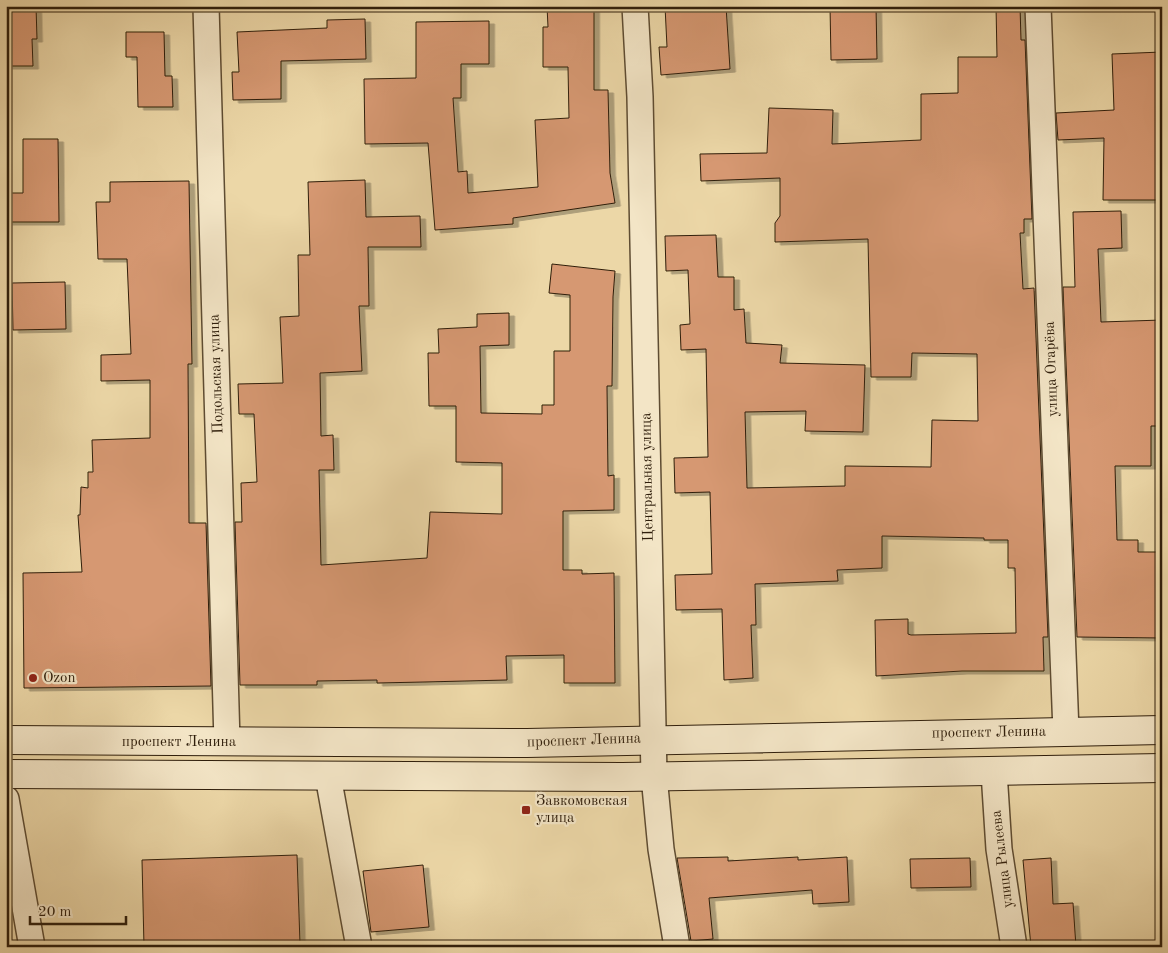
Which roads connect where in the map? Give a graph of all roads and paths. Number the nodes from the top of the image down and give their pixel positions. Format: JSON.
{"nodes":[{"id":1,"x":206,"y":6,"type":"edge"},
{"id":2,"x":635,"y":6,"type":"edge"},
{"id":3,"x":1038,"y":6,"type":"edge"},
{"id":4,"x":1162,"y":730,"type":"edge"},
{"id":5,"x":1066,"y":732,"type":"junction"},
{"id":6,"x":654,"y":739,"type":"junction"},
{"id":7,"x":6,"y":740,"type":"edge"},
{"id":8,"x":227,"y":742,"type":"junction"},
{"id":9,"x":1162,"y":768,"type":"edge"},
{"id":10,"x":994,"y":772,"type":"junction"},
{"id":11,"x":6,"y":774,"type":"edge"},
{"id":12,"x":328,"y":776,"type":"junction"},
{"id":13,"x":654,"y":776,"type":"junction"},
{"id":14,"x":6,"y":799,"type":"edge"},
{"id":15,"x":32,"y":947,"type":"edge"},
{"id":16,"x":359,"y":947,"type":"edge"},
{"id":17,"x":676,"y":947,"type":"edge"},
{"id":18,"x":1014,"y":947,"type":"edge"}],
"edges":[{"from":1,"to":8,"type":"street","name":"Подольская улица"},
{"from":2,"to":6,"type":"street","name":"Центральная улица"},
{"from":3,"to":5,"type":"street","name":"улица Огарёва"},
{"from":4,"to":5,"type":"main road","name":"проспект Ленина"},
{"from":5,"to":6,"type":"main road","name":"проспект Ленина"},
{"from":6,"to":8,"type":"main road","name":"проспект Ленина"},
{"from":6,"to":13,"type":"street","name":"Центральная улица"},
{"from":7,"to":8,"type":"main road","name":"проспект Ленина"},
{"from":9,"to":10,"type":"main road"},
{"from":10,"to":13,"type":"main road"},
{"from":10,"to":18,"type":"street","name":"улица Рылеева"},
{"from":11,"to":12,"type":"main road"},
{"from":12,"to":13,"type":"main road"},
{"from":12,"to":16,"type":"street"},
{"from":13,"to":17,"type":"street","name":"Центральная улица"},
{"from":14,"to":15,"type":"street"}]}
